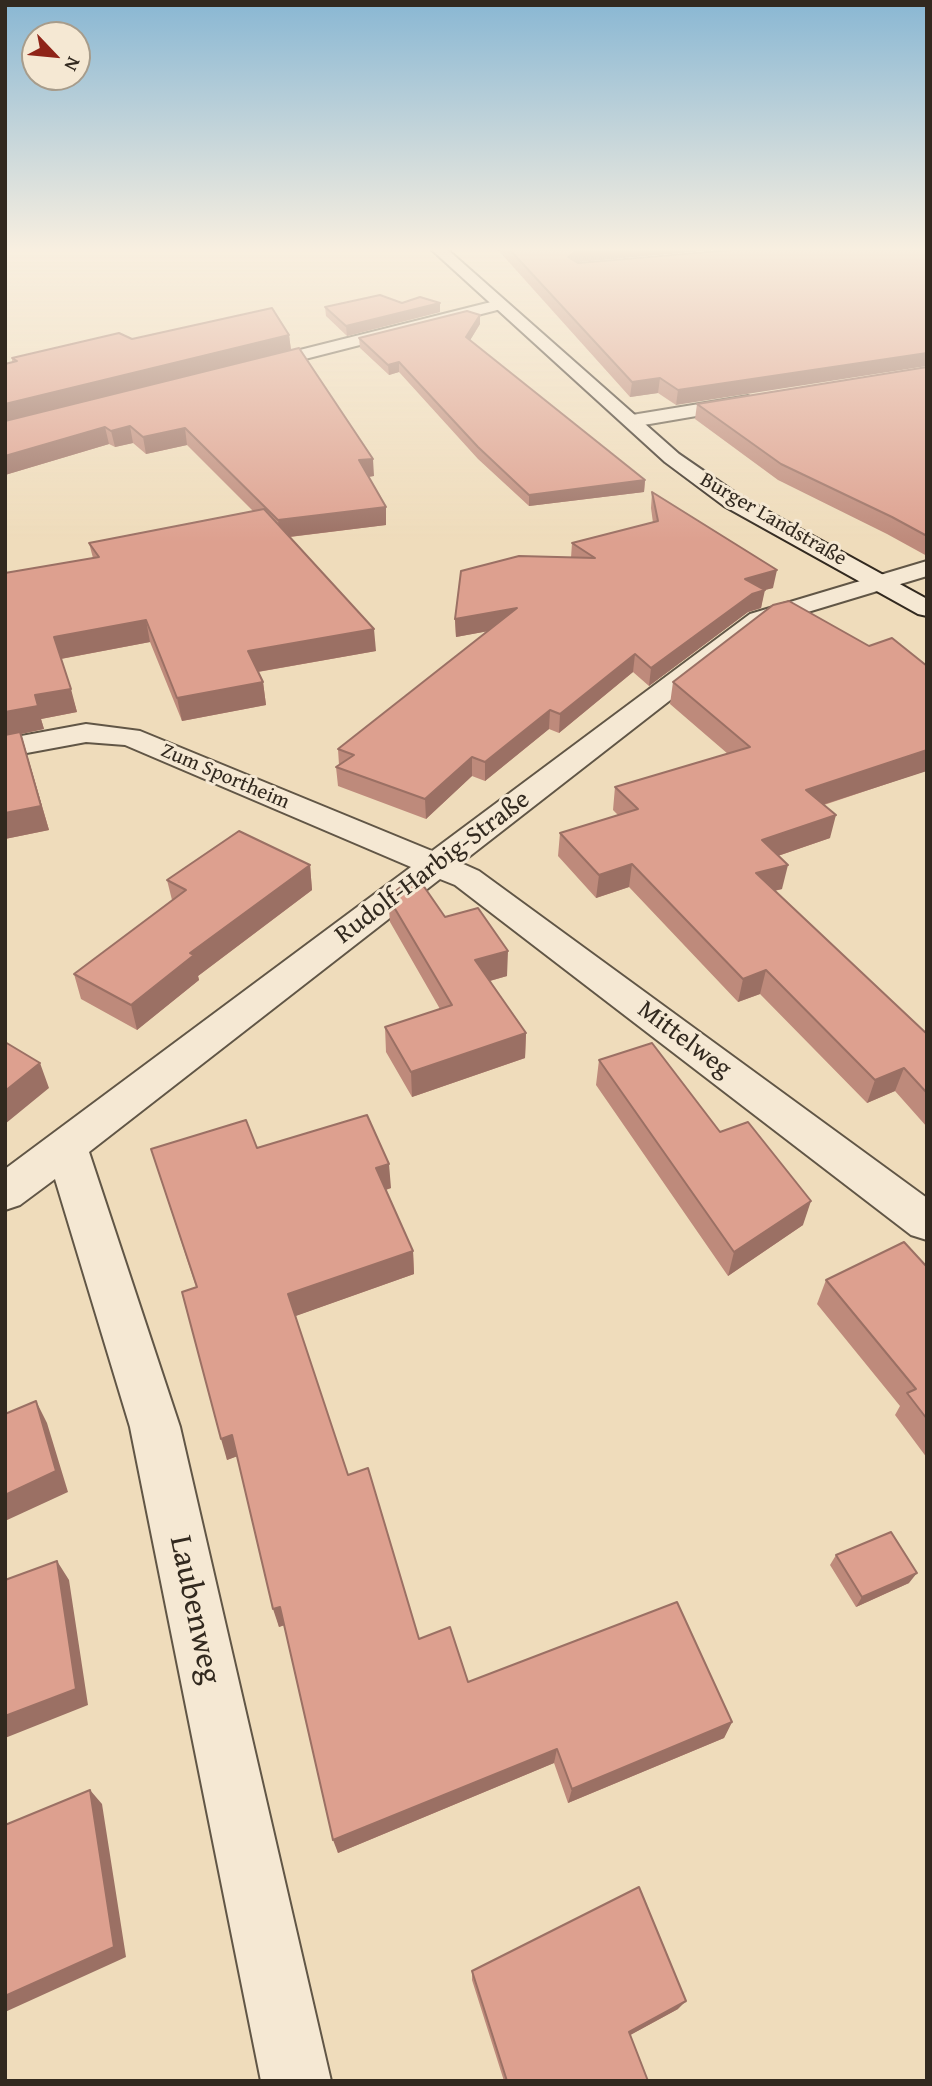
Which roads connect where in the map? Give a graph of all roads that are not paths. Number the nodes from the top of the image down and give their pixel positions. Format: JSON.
{"nodes":[{"id":1,"x":330,"y":347,"type":"edge"},
{"id":2,"x":548,"y":347,"type":"edge"},
{"id":3,"x":232,"y":372,"type":"edge"},
{"id":4,"x":766,"y":399,"type":"edge"},
{"id":5,"x":632,"y":421,"type":"junction"},
{"id":6,"x":927,"y":568,"type":"edge"},
{"id":7,"x":880,"y":581,"type":"junction"},
{"id":8,"x":927,"y":609,"type":"edge"},
{"id":9,"x":5,"y":748,"type":"edge"},
{"id":10,"x":437,"y":865,"type":"junction"},
{"id":11,"x":65,"y":1147,"type":"junction"},
{"id":12,"x":5,"y":1192,"type":"edge"},
{"id":13,"x":927,"y":1222,"type":"edge"},
{"id":14,"x":296,"y":2081,"type":"edge"}],
"edges":[{"from":1,"to":3,"type":"street"},
{"from":2,"to":5,"type":"street","name":"Burger Landstraße"},
{"from":4,"to":5,"type":"street"},
{"from":5,"to":7,"type":"street","name":"Burger Landstraße"},
{"from":6,"to":7,"type":"street","name":"Rudolf-Harbig-Straße"},
{"from":7,"to":8,"type":"street","name":"Burger Landstraße"},
{"from":7,"to":10,"type":"street","name":"Rudolf-Harbig-Straße"},
{"from":9,"to":10,"type":"street","name":"Zum Sportheim"},
{"from":10,"to":11,"type":"street","name":"Rudolf-Harbig-Straße"},
{"from":10,"to":13,"type":"street","name":"Mittelweg"},
{"from":11,"to":12,"type":"street","name":"Rudolf-Harbig-Straße"},
{"from":11,"to":14,"type":"street","name":"Laubenweg"}]}
